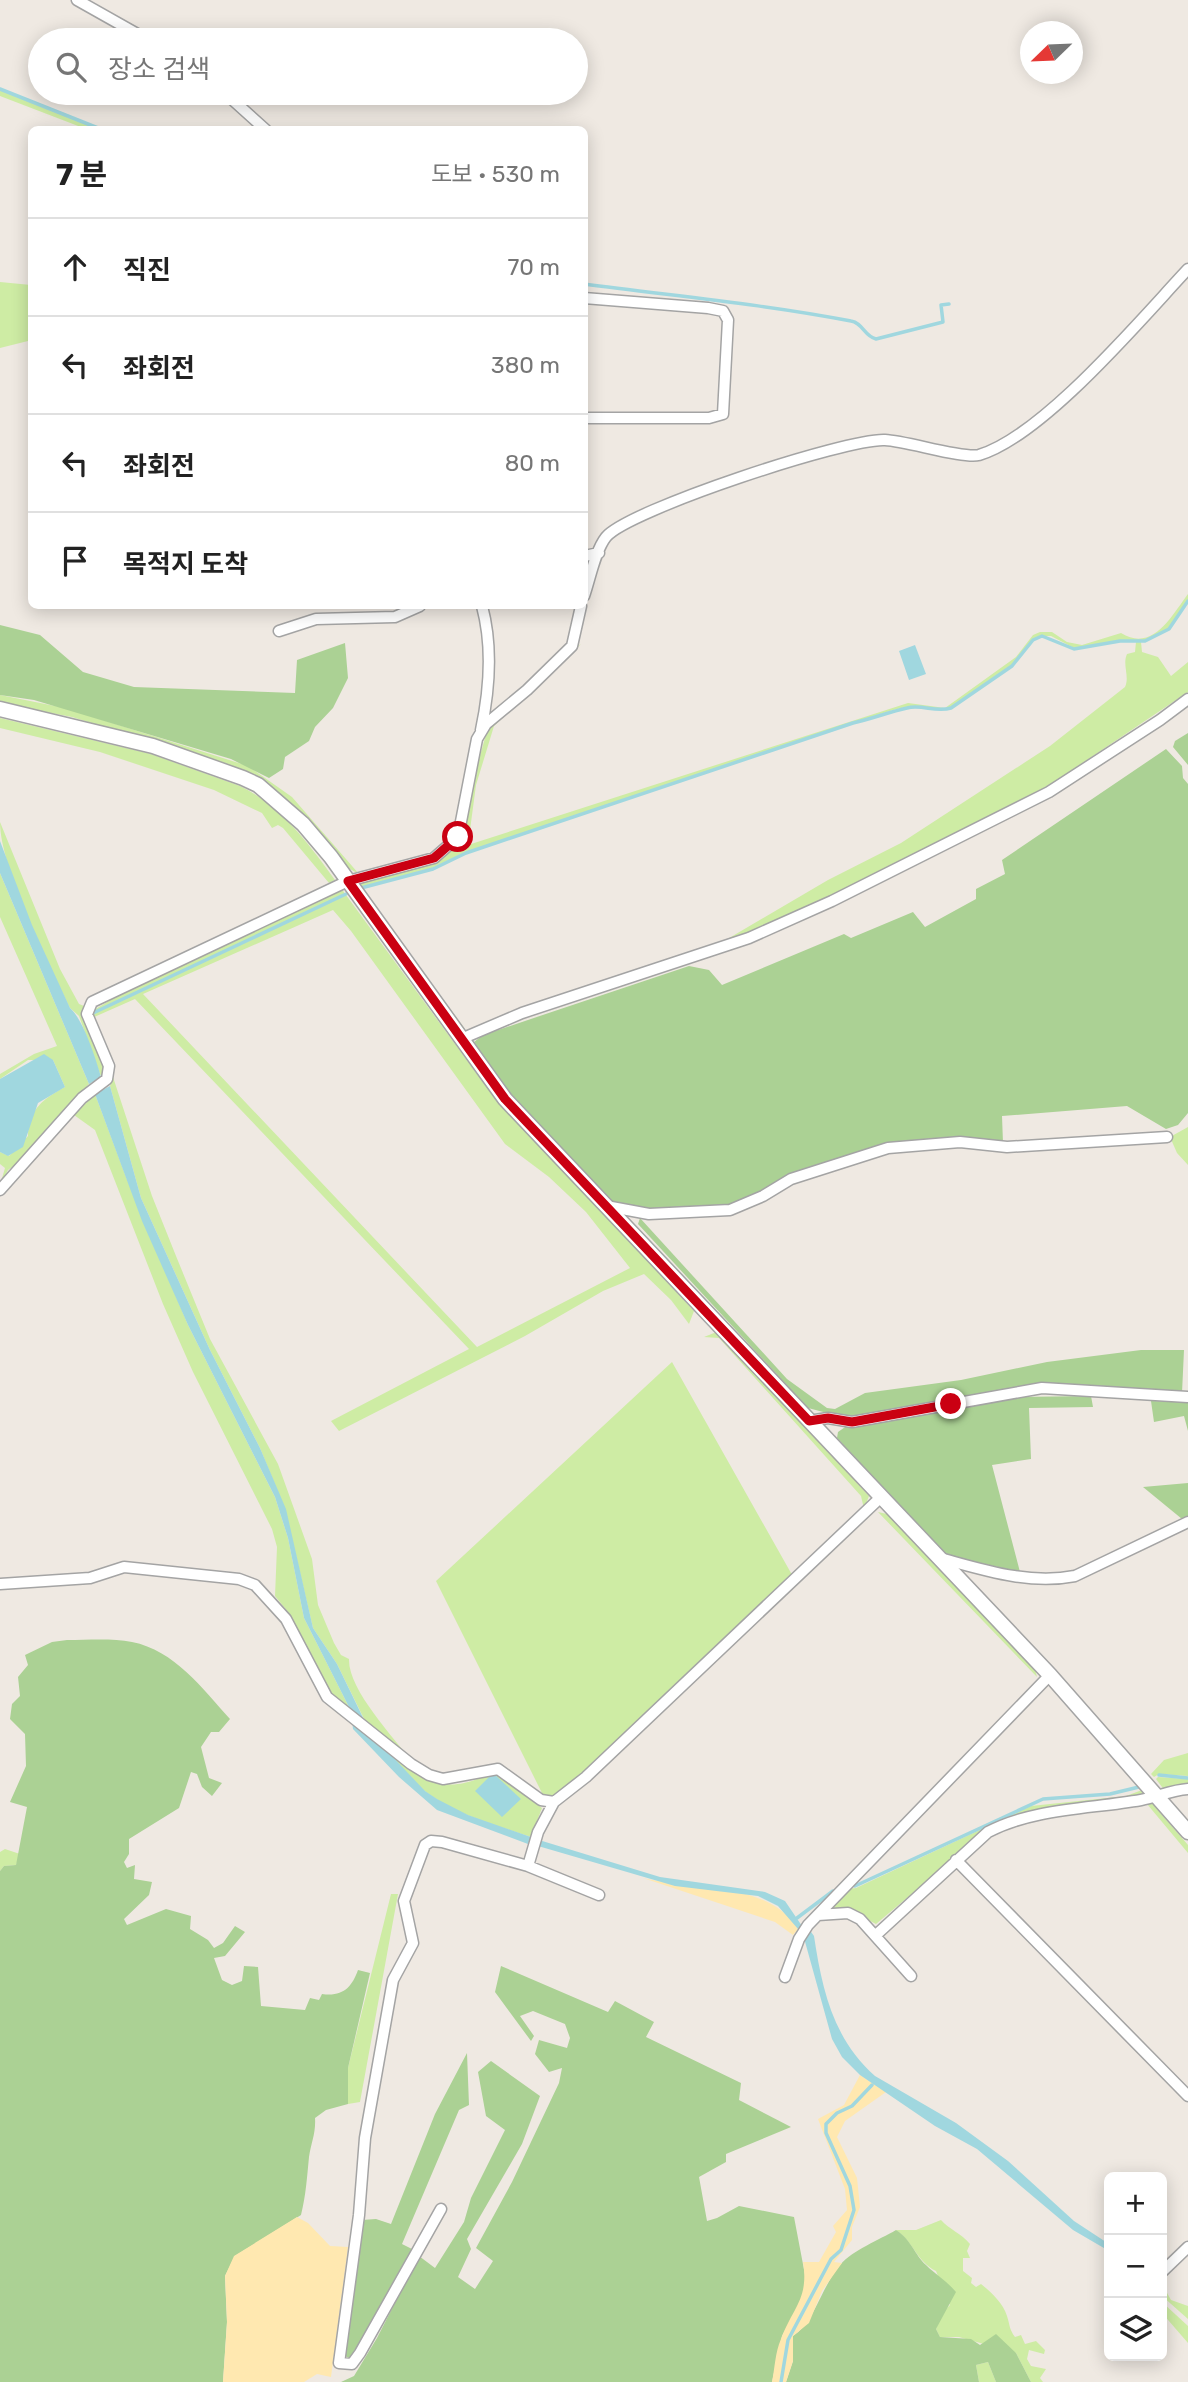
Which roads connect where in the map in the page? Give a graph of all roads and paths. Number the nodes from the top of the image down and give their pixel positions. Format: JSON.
{"nodes":[{"id":1,"x":77,"y":0,"type":"edge"},
{"id":2,"x":127,"y":28,"type":"edge"},
{"id":3,"x":238,"y":105,"type":"edge"},
{"id":4,"x":262,"y":126,"type":"edge"},
{"id":5,"x":1188,"y":269,"type":"edge"},
{"id":6,"x":588,"y":298,"type":"edge"},
{"id":7,"x":588,"y":418,"type":"edge"},
{"id":8,"x":599,"y":553,"type":"junction"},
{"id":9,"x":588,"y":555,"type":"edge"},
{"id":10,"x":588,"y":585,"type":"edge"},
{"id":11,"x":413,"y":609,"type":"edge"},
{"id":12,"x":483,"y":609,"type":"edge"},
{"id":13,"x":580,"y":609,"type":"edge"},
{"id":14,"x":279,"y":631,"type":"dead end"},
{"id":15,"x":1188,"y":699,"type":"edge"},
{"id":16,"x":0,"y":709,"type":"edge"},
{"id":17,"x":480,"y":733,"type":"junction"},
{"id":18,"x":348,"y":881,"type":"junction"},
{"id":19,"x":461,"y":1040,"type":"junction"},
{"id":20,"x":1167,"y":1137,"type":"dead end"},
{"id":21,"x":0,"y":1190,"type":"edge"},
{"id":22,"x":604,"y":1206,"type":"junction"},
{"id":23,"x":1188,"y":1396,"type":"edge"},
{"id":24,"x":809,"y":1421,"type":"junction"},
{"id":25,"x":880,"y":1499,"type":"junction"},
{"id":26,"x":1188,"y":1522,"type":"edge"},
{"id":27,"x":936,"y":1557,"type":"junction"},
{"id":28,"x":0,"y":1584,"type":"edge"},
{"id":29,"x":1049,"y":1675,"type":"junction"},
{"id":30,"x":1188,"y":1788,"type":"edge"},
{"id":31,"x":1160,"y":1797,"type":"junction"},
{"id":32,"x":554,"y":1802,"type":"junction"},
{"id":33,"x":1188,"y":1832,"type":"edge"},
{"id":34,"x":956,"y":1860,"type":"junction"},
{"id":35,"x":528,"y":1866,"type":"junction"},
{"id":36,"x":598,"y":1895,"type":"dead end"},
{"id":37,"x":818,"y":1915,"type":"junction"},
{"id":38,"x":876,"y":1934,"type":"junction"},
{"id":39,"x":911,"y":1976,"type":"dead end"},
{"id":40,"x":785,"y":1977,"type":"dead end"},
{"id":41,"x":1188,"y":2096,"type":"edge"},
{"id":42,"x":441,"y":2209,"type":"dead end"},
{"id":43,"x":1188,"y":2247,"type":"edge"},
{"id":44,"x":1167,"y":2267,"type":"edge"}],
"edges":[{"from":1,"to":2,"type":"street"},
{"from":3,"to":4,"type":"street"},
{"from":5,"to":8,"type":"street"},
{"from":6,"to":7,"type":"street"},
{"from":8,"to":9,"type":"street"},
{"from":8,"to":10,"type":"street"},
{"from":11,"to":14,"type":"street"},
{"from":12,"to":17,"type":"street"},
{"from":13,"to":17,"type":"street"},
{"from":15,"to":19,"type":"street"},
{"from":16,"to":18,"type":"street"},
{"from":17,"to":18,"type":"street"},
{"from":18,"to":19,"type":"street"},
{"from":18,"to":21,"type":"street"},
{"from":19,"to":22,"type":"street"},
{"from":20,"to":22,"type":"street"},
{"from":22,"to":24,"type":"street"},
{"from":23,"to":24,"type":"street"},
{"from":24,"to":25,"type":"street"},
{"from":25,"to":27,"type":"street"},
{"from":25,"to":32,"type":"street"},
{"from":26,"to":27,"type":"street"},
{"from":27,"to":29,"type":"street"},
{"from":28,"to":32,"type":"street"},
{"from":29,"to":31,"type":"street"},
{"from":29,"to":37,"type":"street"},
{"from":30,"to":31,"type":"street"},
{"from":31,"to":33,"type":"street"},
{"from":31,"to":34,"type":"street"},
{"from":32,"to":35,"type":"street"},
{"from":34,"to":38,"type":"street"},
{"from":34,"to":41,"type":"street"},
{"from":35,"to":36,"type":"street"},
{"from":35,"to":42,"type":"street"},
{"from":37,"to":38,"type":"street"},
{"from":37,"to":40,"type":"street"},
{"from":38,"to":39,"type":"street"},
{"from":43,"to":44,"type":"street"}]}
